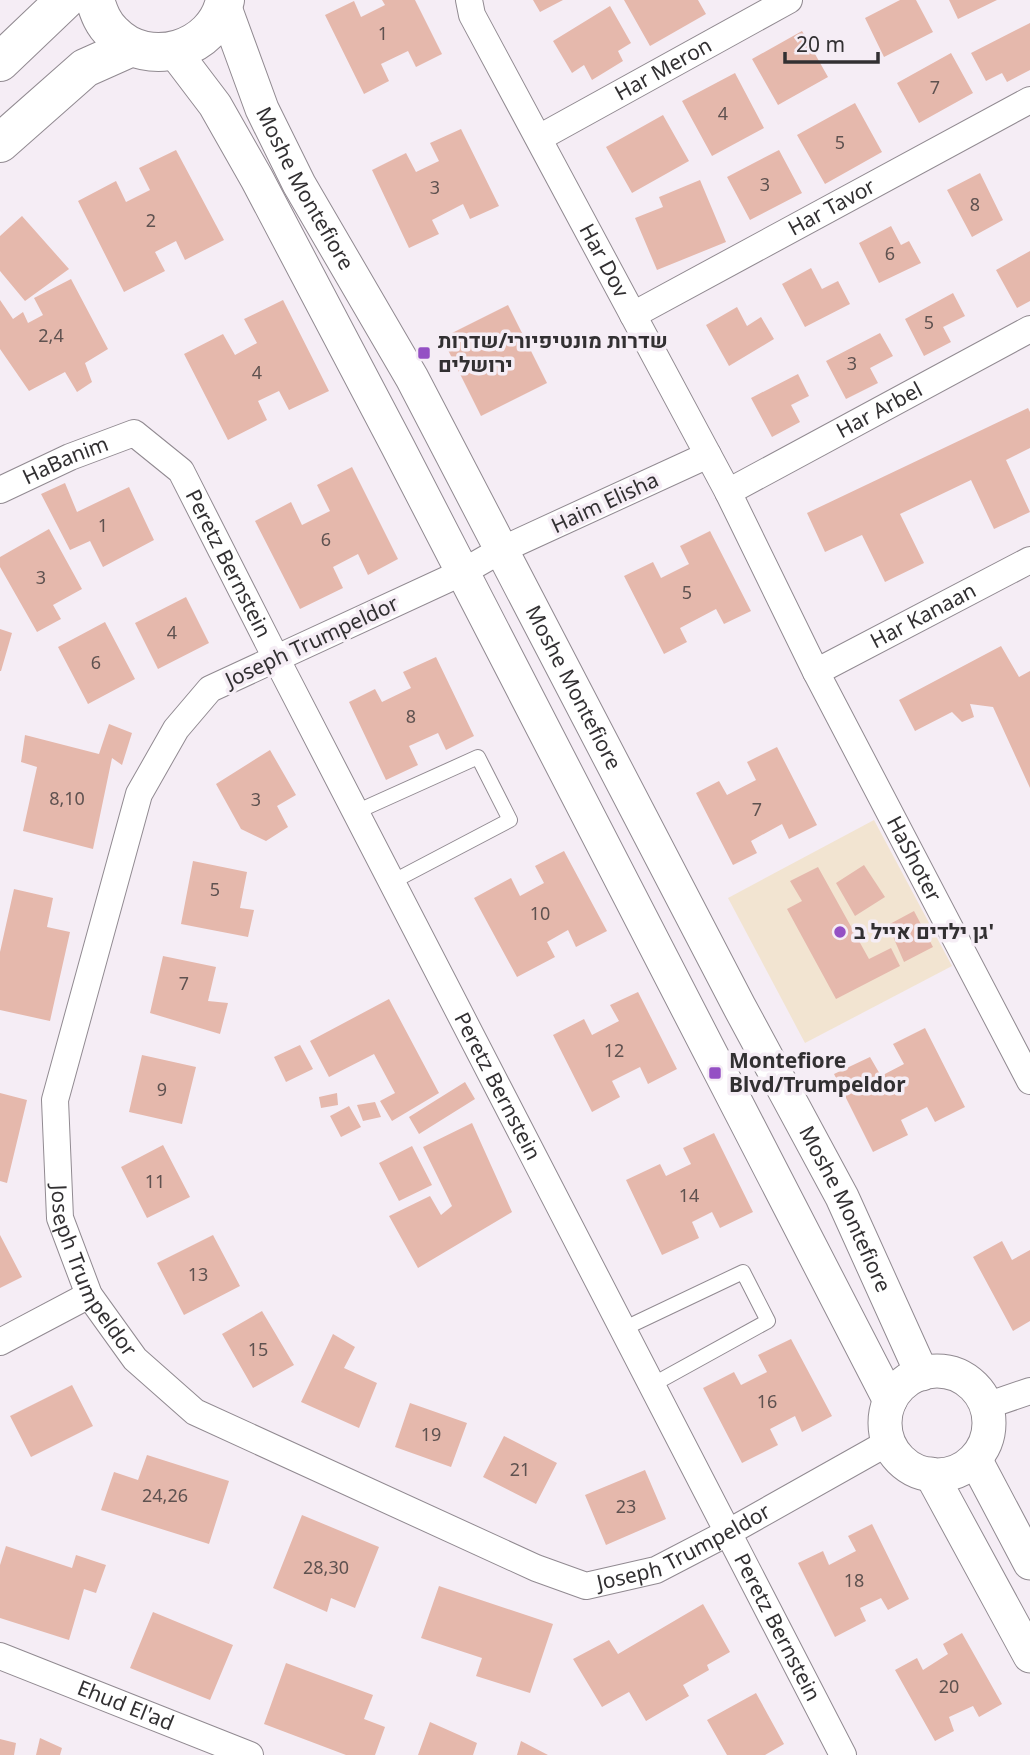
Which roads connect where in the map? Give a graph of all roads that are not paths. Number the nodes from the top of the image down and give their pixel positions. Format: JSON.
{"nodes":[{"id":1,"x":65,"y":0,"type":"edge"},
{"id":2,"x":95,"y":0,"type":"edge"},
{"id":3,"x":469,"y":0,"type":"edge"},
{"id":4,"x":789,"y":0,"type":"edge"},
{"id":5,"x":225,"y":2,"type":"edge"},
{"id":6,"x":132,"y":47,"type":"junction"},
{"id":7,"x":174,"y":51,"type":"junction"},
{"id":8,"x":0,"y":62,"type":"edge"},
{"id":9,"x":1030,"y":100,"type":"edge"},
{"id":10,"x":539,"y":138,"type":"junction"},
{"id":11,"x":0,"y":143,"type":"edge"},
{"id":12,"x":633,"y":315,"type":"junction"},
{"id":13,"x":1030,"y":330,"type":"edge"},
{"id":14,"x":134,"y":433,"type":"joint"},
{"id":15,"x":708,"y":455,"type":"junction"},
{"id":16,"x":0,"y":490,"type":"edge"},
{"id":17,"x":728,"y":492,"type":"junction"},
{"id":18,"x":501,"y":550,"type":"junction"},
{"id":19,"x":1030,"y":560,"type":"edge"},
{"id":20,"x":461,"y":573,"type":"junction"},
{"id":21,"x":276,"y":658,"type":"junction"},
{"id":22,"x":816,"y":673,"type":"junction"},
{"id":23,"x":356,"y":813,"type":"junction"},
{"id":24,"x":392,"y":882,"type":"junction"},
{"id":25,"x":1030,"y":1081,"type":"edge"},
{"id":26,"x":89,"y":1295,"type":"junction"},
{"id":27,"x":623,"y":1329,"type":"junction"},
{"id":28,"x":0,"y":1342,"type":"edge"},
{"id":29,"x":922,"y":1374,"type":"junction"},
{"id":30,"x":652,"y":1385,"type":"junction"},
{"id":31,"x":1030,"y":1391,"type":"edge"},
{"id":32,"x":890,"y":1401,"type":"junction"},
{"id":33,"x":986,"y":1406,"type":"junction"},
{"id":34,"x":889,"y":1442,"type":"junction"},
{"id":35,"x":975,"y":1459,"type":"junction"},
{"id":36,"x":931,"y":1475,"type":"junction"},
{"id":37,"x":729,"y":1532,"type":"junction"},
{"id":38,"x":1030,"y":1563,"type":"edge"},
{"id":39,"x":0,"y":1656,"type":"edge"},
{"id":40,"x":1030,"y":1656,"type":"edge"},
{"id":41,"x":250,"y":1755,"type":"edge"},
{"id":42,"x":843,"y":1755,"type":"edge"}],
"edges":[{"from":1,"to":8,"type":"main road"},
{"from":2,"to":6,"type":"main road"},
{"from":3,"to":10,"type":"street","name":"Har Dov"},
{"from":4,"to":10,"type":"street","name":"Har Meron"},
{"from":5,"to":7,"type":"main road"},
{"from":5,"to":18,"type":"street","name":"Moshe Montefiore"},
{"from":6,"to":7,"type":"main road"},
{"from":6,"to":11,"type":"main road"},
{"from":7,"to":20,"type":"street","name":"Moshe Montefiore"},
{"from":9,"to":12,"type":"street","name":"Har Tavor"},
{"from":10,"to":12,"type":"street","name":"Har Dov"},
{"from":12,"to":15,"type":"street","name":"Har Dov"},
{"from":13,"to":17,"type":"street","name":"Har Arbel"},
{"from":14,"to":16,"type":"street","name":"HaBanim"},
{"from":14,"to":21,"type":"street","name":"Peretz Bernstein"},
{"from":15,"to":17,"type":"street","name":"Har Dov"},
{"from":15,"to":18,"type":"street","name":"Haim Elisha"},
{"from":17,"to":22,"type":"street","name":"Har Dov"},
{"from":18,"to":20,"type":"street","name":"Joseph Trumpeldor"},
{"from":18,"to":29,"type":"street","name":"Moshe Montefiore"},
{"from":19,"to":22,"type":"street","name":"Har Kanaan"},
{"from":20,"to":21,"type":"street","name":"Joseph Trumpeldor"},
{"from":20,"to":32,"type":"street","name":"Moshe Montefiore"},
{"from":21,"to":23,"type":"street","name":"Peretz Bernstein"},
{"from":21,"to":26,"type":"street","name":"Joseph Trumpeldor"},
{"from":22,"to":25,"type":"street","name":"HaShoter"},
{"from":23,"to":24,"type":"street","name":"Peretz Bernstein"},
{"from":23,"to":24,"type":"lane"},
{"from":24,"to":27,"type":"street","name":"Peretz Bernstein"},
{"from":26,"to":28,"type":"street"},
{"from":26,"to":37,"type":"street","name":"Joseph Trumpeldor"},
{"from":27,"to":30,"type":"street","name":"Peretz Bernstein"},
{"from":27,"to":30,"type":"lane"},
{"from":29,"to":32,"type":"street"},
{"from":29,"to":33,"type":"street"},
{"from":30,"to":37,"type":"street","name":"Peretz Bernstein"},
{"from":31,"to":33,"type":"street"},
{"from":32,"to":34,"type":"street"},
{"from":33,"to":35,"type":"street"},
{"from":34,"to":36,"type":"street"},
{"from":34,"to":37,"type":"street","name":"Joseph Trumpeldor"},
{"from":35,"to":36,"type":"street"},
{"from":35,"to":38,"type":"street"},
{"from":36,"to":40,"type":"street"},
{"from":37,"to":42,"type":"street","name":"Peretz Bernstein"},
{"from":39,"to":41,"type":"street","name":"Ehud El'ad"}]}
